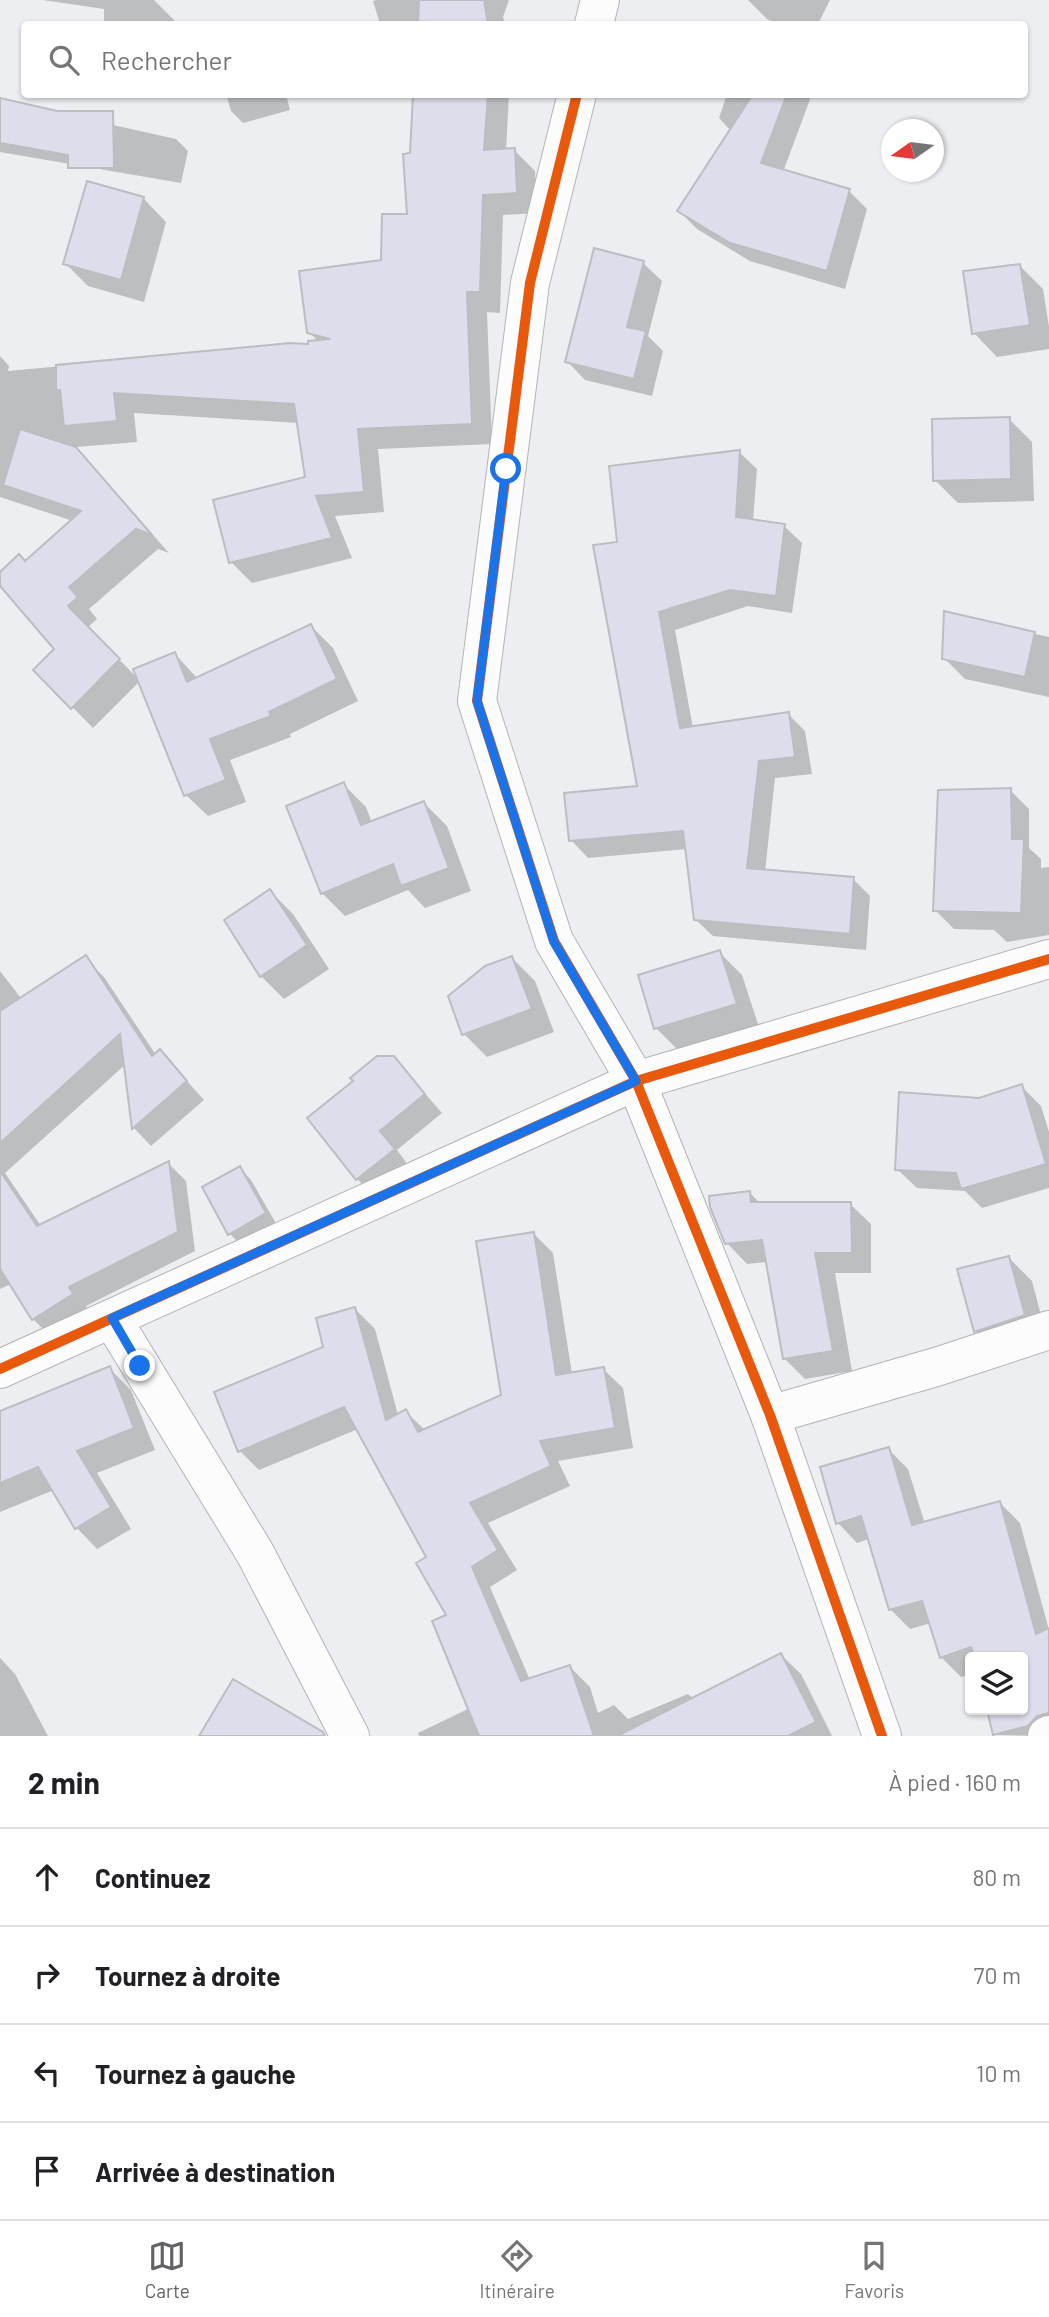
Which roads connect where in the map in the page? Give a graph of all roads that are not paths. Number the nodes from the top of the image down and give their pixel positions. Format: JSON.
{"nodes":[{"id":1,"x":600,"y":0,"type":"edge"},
{"id":2,"x":595,"y":21,"type":"edge"},
{"id":3,"x":576,"y":98,"type":"edge"},
{"id":4,"x":1049,"y":959,"type":"edge"},
{"id":5,"x":636,"y":1081,"type":"junction"},
{"id":6,"x":112,"y":1318,"type":"junction"},
{"id":7,"x":1049,"y":1330,"type":"edge"},
{"id":8,"x":0,"y":1369,"type":"edge"},
{"id":9,"x":770,"y":1415,"type":"junction"},
{"id":10,"x":350,"y":1736,"type":"edge"},
{"id":11,"x":882,"y":1736,"type":"edge"}],
"edges":[{"from":1,"to":2,"type":"street"},
{"from":3,"to":5,"type":"street"},
{"from":4,"to":5,"type":"street"},
{"from":5,"to":6,"type":"street"},
{"from":5,"to":9,"type":"street"},
{"from":6,"to":8,"type":"street"},
{"from":6,"to":10,"type":"street"},
{"from":7,"to":9,"type":"street"},
{"from":9,"to":11,"type":"street"}]}
